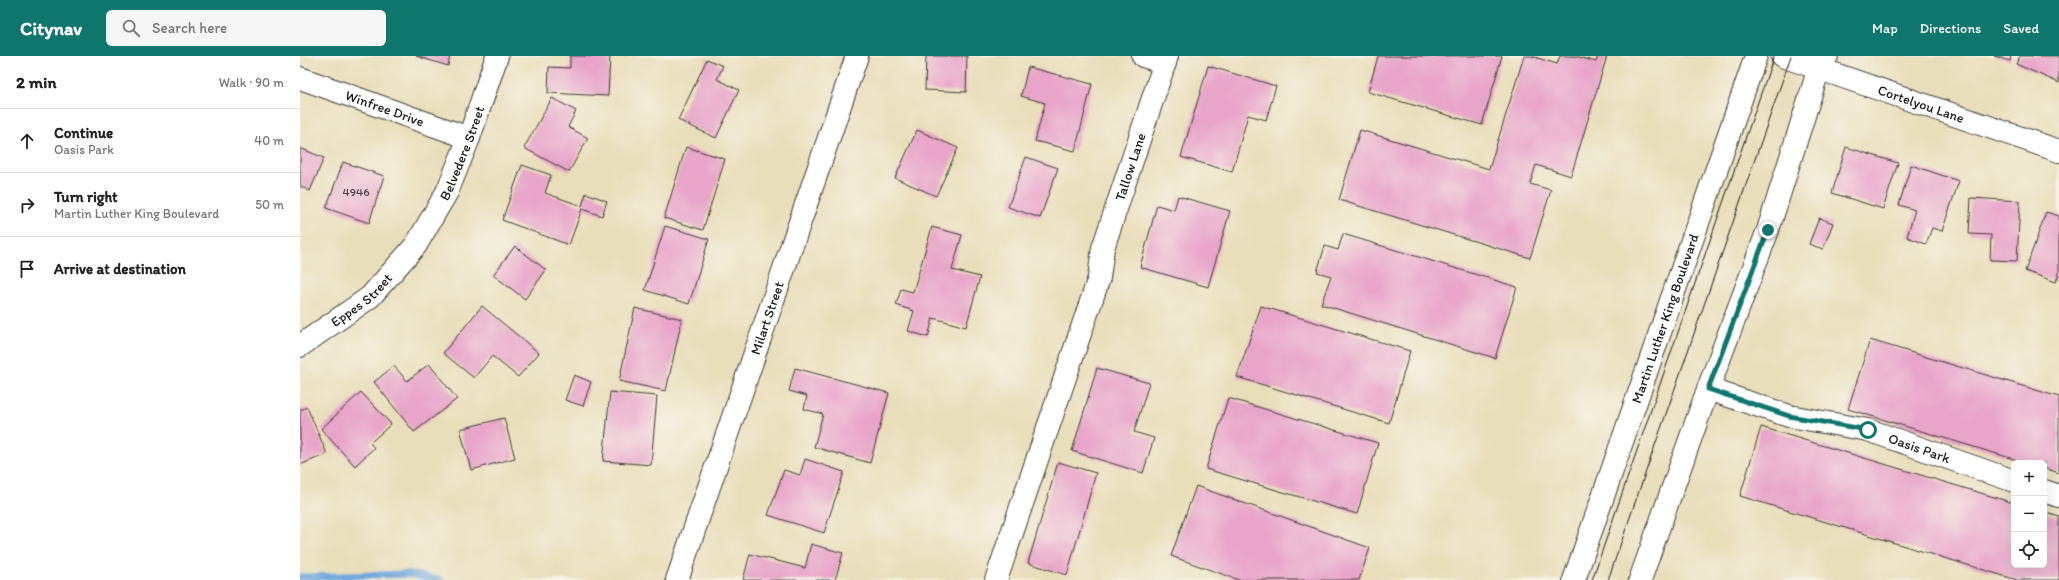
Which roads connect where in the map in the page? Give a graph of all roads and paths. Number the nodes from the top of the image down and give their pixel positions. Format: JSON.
{"nodes":[{"id":1,"x":497,"y":56,"type":"edge"},
{"id":2,"x":857,"y":56,"type":"edge"},
{"id":3,"x":1143,"y":56,"type":"edge"},
{"id":4,"x":1756,"y":56,"type":"edge"},
{"id":5,"x":1782,"y":56,"type":"edge"},
{"id":6,"x":1166,"y":60,"type":"edge"},
{"id":7,"x":1823,"y":62,"type":"edge"},
{"id":8,"x":300,"y":78,"type":"edge"},
{"id":9,"x":469,"y":138,"type":"junction"},
{"id":10,"x":2059,"y":152,"type":"edge"},
{"id":11,"x":416,"y":245,"type":"joint"},
{"id":12,"x":300,"y":346,"type":"edge"},
{"id":13,"x":1708,"y":389,"type":"junction"},
{"id":14,"x":2011,"y":480,"type":"edge"},
{"id":15,"x":2047,"y":492,"type":"edge"},
{"id":16,"x":2059,"y":496,"type":"edge"},
{"id":17,"x":678,"y":577,"type":"edge"},
{"id":18,"x":996,"y":580,"type":"edge"},
{"id":19,"x":1574,"y":580,"type":"edge"},
{"id":20,"x":1640,"y":580,"type":"edge"}],
"edges":[{"from":1,"to":9,"type":"street","name":"Belvedere Street"},
{"from":2,"to":17,"type":"street","name":"Milart Street"},
{"from":3,"to":6,"type":"street"},
{"from":4,"to":19,"type":"street","name":"Martin Luther King Boulevard"},
{"from":5,"to":7,"type":"street","name":"Cortelyou Lane"},
{"from":6,"to":18,"type":"street","name":"Tallow Lane"},
{"from":7,"to":10,"type":"street","name":"Cortelyou Lane"},
{"from":7,"to":13,"type":"street"},
{"from":8,"to":9,"type":"street","name":"Winfree Drive"},
{"from":9,"to":11,"type":"street","name":"Belvedere Street"},
{"from":11,"to":12,"type":"street","name":"Eppes Street"},
{"from":13,"to":14,"type":"street","name":"Oasis Park"},
{"from":13,"to":20,"type":"street"},
{"from":15,"to":16,"type":"street"}]}
